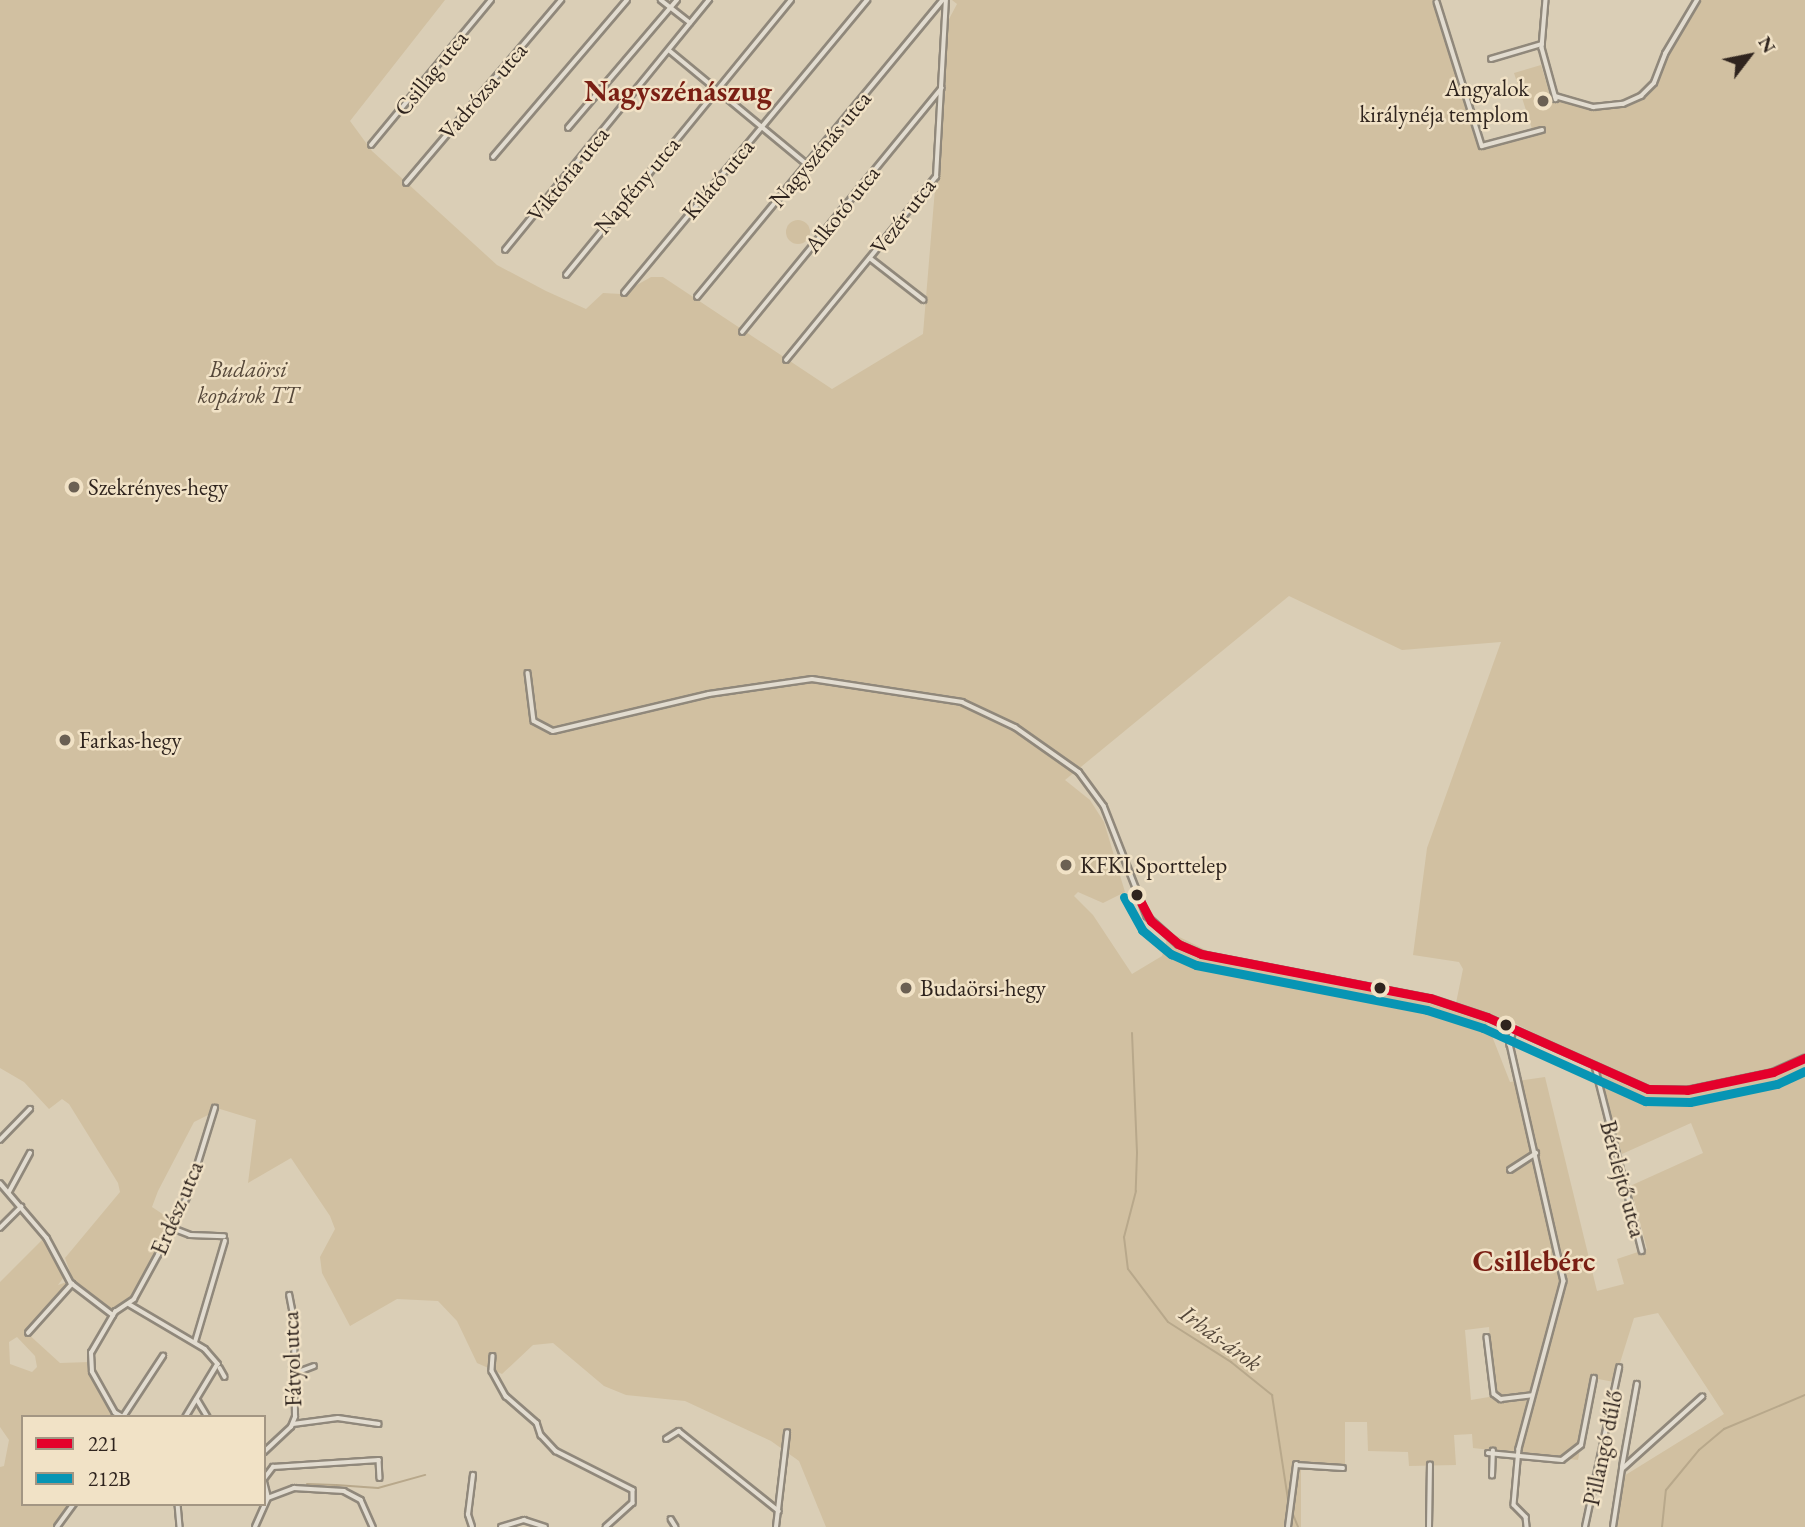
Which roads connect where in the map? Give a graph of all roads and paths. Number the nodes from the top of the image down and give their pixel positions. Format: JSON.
{"nodes":[{"id":1,"x":491,"y":0,"type":"edge"},
{"id":2,"x":561,"y":0,"type":"edge"},
{"id":3,"x":627,"y":0,"type":"edge"},
{"id":4,"x":661,"y":0,"type":"edge"},
{"id":5,"x":677,"y":0,"type":"edge"},
{"id":6,"x":709,"y":0,"type":"edge"},
{"id":7,"x":791,"y":0,"type":"edge"},
{"id":8,"x":867,"y":0,"type":"edge"},
{"id":9,"x":945,"y":0,"type":"edge"},
{"id":10,"x":1546,"y":0,"type":"edge"},
{"id":11,"x":1697,"y":0,"type":"edge"},
{"id":12,"x":1437,"y":2,"type":"dead end"},
{"id":13,"x":671,"y":8,"type":"junction"},
{"id":14,"x":690,"y":23,"type":"junction"},
{"id":15,"x":1542,"y":44,"type":"junction"},
{"id":16,"x":669,"y":50,"type":"junction"},
{"id":17,"x":1491,"y":59,"type":"dead end"},
{"id":18,"x":943,"y":86,"type":"junction"},
{"id":19,"x":717,"y":90,"type":"junction"},
{"id":20,"x":761,"y":127,"type":"junction"},
{"id":21,"x":568,"y":128,"type":"dead end"},
{"id":22,"x":1542,"y":130,"type":"dead end"},
{"id":23,"x":371,"y":145,"type":"dead end"},
{"id":24,"x":493,"y":157,"type":"dead end"},
{"id":25,"x":807,"y":164,"type":"junction"},
{"id":26,"x":406,"y":183,"type":"dead end"},
{"id":27,"x":505,"y":250,"type":"dead end"},
{"id":28,"x":870,"y":258,"type":"junction"},
{"id":29,"x":566,"y":275,"type":"dead end"},
{"id":30,"x":624,"y":293,"type":"dead end"},
{"id":31,"x":697,"y":297,"type":"dead end"},
{"id":32,"x":924,"y":300,"type":"dead end"},
{"id":33,"x":742,"y":332,"type":"dead end"},
{"id":34,"x":786,"y":360,"type":"dead end"},
{"id":35,"x":528,"y":673,"type":"dead end"},
{"id":36,"x":1514,"y":1030,"type":"junction"},
{"id":37,"x":1805,"y":1058,"type":"edge"},
{"id":38,"x":1595,"y":1066,"type":"junction"},
{"id":39,"x":215,"y":1108,"type":"dead end"},
{"id":40,"x":30,"y":1109,"type":"dead end"},
{"id":41,"x":0,"y":1140,"type":"edge"},
{"id":42,"x":30,"y":1153,"type":"dead end"},
{"id":43,"x":1536,"y":1153,"type":"junction"},
{"id":44,"x":1531,"y":1159,"type":"junction"},
{"id":45,"x":1539,"y":1162,"type":"junction"},
{"id":46,"x":1510,"y":1170,"type":"dead end"},
{"id":47,"x":1,"y":1185,"type":"edge"},
{"id":48,"x":9,"y":1192,"type":"junction"},
{"id":49,"x":21,"y":1207,"type":"junction"},
{"id":50,"x":0,"y":1227,"type":"edge"},
{"id":51,"x":173,"y":1227,"type":"junction"},
{"id":52,"x":1642,"y":1251,"type":"dead end"},
{"id":53,"x":72,"y":1284,"type":"junction"},
{"id":54,"x":289,"y":1295,"type":"dead end"},
{"id":55,"x":129,"y":1304,"type":"junction"},
{"id":56,"x":113,"y":1315,"type":"junction"},
{"id":57,"x":28,"y":1333,"type":"dead end"},
{"id":58,"x":1487,"y":1337,"type":"dead end"},
{"id":59,"x":195,"y":1342,"type":"junction"},
{"id":60,"x":163,"y":1356,"type":"dead end"},
{"id":61,"x":493,"y":1356,"type":"dead end"},
{"id":62,"x":219,"y":1366,"type":"junction"},
{"id":63,"x":314,"y":1366,"type":"dead end"},
{"id":64,"x":1619,"y":1368,"type":"dead end"},
{"id":65,"x":296,"y":1373,"type":"junction"},
{"id":66,"x":225,"y":1377,"type":"dead end"},
{"id":67,"x":1594,"y":1378,"type":"dead end"},
{"id":68,"x":1637,"y":1384,"type":"dead end"},
{"id":69,"x":1532,"y":1395,"type":"junction"},
{"id":70,"x":1702,"y":1397,"type":"dead end"},
{"id":71,"x":197,"y":1399,"type":"junction"},
{"id":72,"x":115,"y":1415,"type":"edge"},
{"id":73,"x":124,"y":1415,"type":"edge"},
{"id":74,"x":187,"y":1415,"type":"edge"},
{"id":75,"x":207,"y":1415,"type":"edge"},
{"id":76,"x":293,"y":1424,"type":"junction"},
{"id":77,"x":379,"y":1424,"type":"dead end"},
{"id":78,"x":787,"y":1433,"type":"dead end"},
{"id":79,"x":666,"y":1439,"type":"dead end"},
{"id":80,"x":266,"y":1450,"type":"edge"},
{"id":81,"x":1519,"y":1454,"type":"junction"},
{"id":82,"x":1430,"y":1465,"type":"dead end"},
{"id":83,"x":1343,"y":1468,"type":"dead end"},
{"id":84,"x":1622,"y":1469,"type":"junction"},
{"id":85,"x":473,"y":1475,"type":"dead end"},
{"id":86,"x":1492,"y":1476,"type":"dead end"},
{"id":87,"x":266,"y":1478,"type":"edge"},
{"id":88,"x":380,"y":1478,"type":"dead end"},
{"id":89,"x":266,"y":1490,"type":"edge"},
{"id":90,"x":268,"y":1498,"type":"junction"},
{"id":91,"x":266,"y":1502,"type":"edge"},
{"id":92,"x":73,"y":1506,"type":"edge"},
{"id":93,"x":178,"y":1506,"type":"edge"},
{"id":94,"x":264,"y":1506,"type":"edge"},
{"id":95,"x":779,"y":1511,"type":"junction"},
{"id":96,"x":671,"y":1519,"type":"dead end"},
{"id":97,"x":57,"y":1527,"type":"edge"},
{"id":98,"x":180,"y":1527,"type":"edge"},
{"id":99,"x":255,"y":1527,"type":"edge"},
{"id":100,"x":373,"y":1527,"type":"edge"},
{"id":101,"x":472,"y":1527,"type":"edge"},
{"id":102,"x":501,"y":1527,"type":"edge"},
{"id":103,"x":545,"y":1527,"type":"edge"},
{"id":104,"x":606,"y":1527,"type":"edge"},
{"id":105,"x":676,"y":1527,"type":"edge"},
{"id":106,"x":776,"y":1527,"type":"edge"},
{"id":107,"x":1288,"y":1527,"type":"edge"},
{"id":108,"x":1429,"y":1527,"type":"edge"},
{"id":109,"x":1527,"y":1527,"type":"edge"},
{"id":110,"x":1586,"y":1527,"type":"edge"},
{"id":111,"x":1613,"y":1527,"type":"edge"}],
"edges":[{"from":1,"to":23,"type":"street","name":"Csillag utca"},
{"from":2,"to":26,"type":"street","name":"Vadrózsa utca"},
{"from":3,"to":24,"type":"street"},
{"from":4,"to":13,"type":"street"},
{"from":5,"to":13,"type":"street"},
{"from":6,"to":14,"type":"street","name":"Viktória utca"},
{"from":7,"to":19,"type":"street","name":"Napfény utca"},
{"from":8,"to":20,"type":"street","name":"Kilátó utca"},
{"from":9,"to":18,"type":"street","name":"Vezér utca"},
{"from":9,"to":25,"type":"street","name":"Nagyszénás utca"},
{"from":10,"to":15,"type":"street"},
{"from":11,"to":15,"type":"street"},
{"from":12,"to":22,"type":"street"},
{"from":13,"to":14,"type":"street"},
{"from":13,"to":21,"type":"street"},
{"from":14,"to":16,"type":"street","name":"Viktória utca"},
{"from":15,"to":17,"type":"street"},
{"from":16,"to":19,"type":"street"},
{"from":16,"to":27,"type":"street","name":"Viktória utca"},
{"from":18,"to":28,"type":"street","name":"Vezér utca"},
{"from":18,"to":33,"type":"street","name":"Alkotó utca"},
{"from":19,"to":20,"type":"street"},
{"from":19,"to":29,"type":"street","name":"Napfény utca"},
{"from":20,"to":25,"type":"street"},
{"from":20,"to":30,"type":"street","name":"Kilátó utca"},
{"from":25,"to":31,"type":"street","name":"Nagyszénás utca"},
{"from":28,"to":32,"type":"street"},
{"from":28,"to":34,"type":"street","name":"Vezér utca"},
{"from":35,"to":36,"type":"street"},
{"from":36,"to":38,"type":"street"},
{"from":36,"to":43,"type":"street"},
{"from":37,"to":38,"type":"street"},
{"from":38,"to":52,"type":"street","name":"Bérclejtő utca"},
{"from":39,"to":51,"type":"street","name":"Erdész utca"},
{"from":40,"to":41,"type":"street"},
{"from":42,"to":48,"type":"street"},
{"from":43,"to":44,"type":"street"},
{"from":43,"to":45,"type":"street"},
{"from":44,"to":45,"type":"street"},
{"from":44,"to":46,"type":"street"},
{"from":45,"to":69,"type":"street"},
{"from":47,"to":48,"type":"street"},
{"from":48,"to":49,"type":"street"},
{"from":49,"to":50,"type":"street"},
{"from":49,"to":53,"type":"street"},
{"from":51,"to":55,"type":"street","name":"Erdész utca"},
{"from":51,"to":59,"type":"street"},
{"from":53,"to":56,"type":"street"},
{"from":53,"to":57,"type":"street"},
{"from":54,"to":65,"type":"street","name":"Fátyol utca"},
{"from":55,"to":56,"type":"street"},
{"from":55,"to":59,"type":"street"},
{"from":56,"to":72,"type":"street"},
{"from":58,"to":69,"type":"street"},
{"from":59,"to":62,"type":"street"},
{"from":60,"to":73,"type":"street"},
{"from":61,"to":104,"type":"street"},
{"from":62,"to":66,"type":"street"},
{"from":62,"to":71,"type":"street"},
{"from":63,"to":65,"type":"street"},
{"from":64,"to":110,"type":"street","name":"Pillangó dűlő"},
{"from":65,"to":76,"type":"street","name":"Fátyol utca"},
{"from":67,"to":81,"type":"street"},
{"from":68,"to":84,"type":"street"},
{"from":69,"to":81,"type":"street"},
{"from":70,"to":84,"type":"street"},
{"from":71,"to":74,"type":"street"},
{"from":71,"to":75,"type":"street"},
{"from":76,"to":77,"type":"street"},
{"from":76,"to":80,"type":"street","name":"Fátyol utca"},
{"from":78,"to":95,"type":"street"},
{"from":79,"to":95,"type":"street"},
{"from":81,"to":86,"type":"street"},
{"from":81,"to":109,"type":"street"},
{"from":82,"to":108,"type":"street"},
{"from":83,"to":107,"type":"street"},
{"from":84,"to":111,"type":"street"},
{"from":85,"to":101,"type":"street"},
{"from":87,"to":88,"type":"street"},
{"from":89,"to":90,"type":"street"},
{"from":90,"to":91,"type":"street"},
{"from":90,"to":100,"type":"street"},
{"from":92,"to":97,"type":"street"},
{"from":93,"to":98,"type":"street"},
{"from":94,"to":99,"type":"street"},
{"from":95,"to":106,"type":"street"},
{"from":96,"to":105,"type":"street"},
{"from":102,"to":103,"type":"street"}]}
